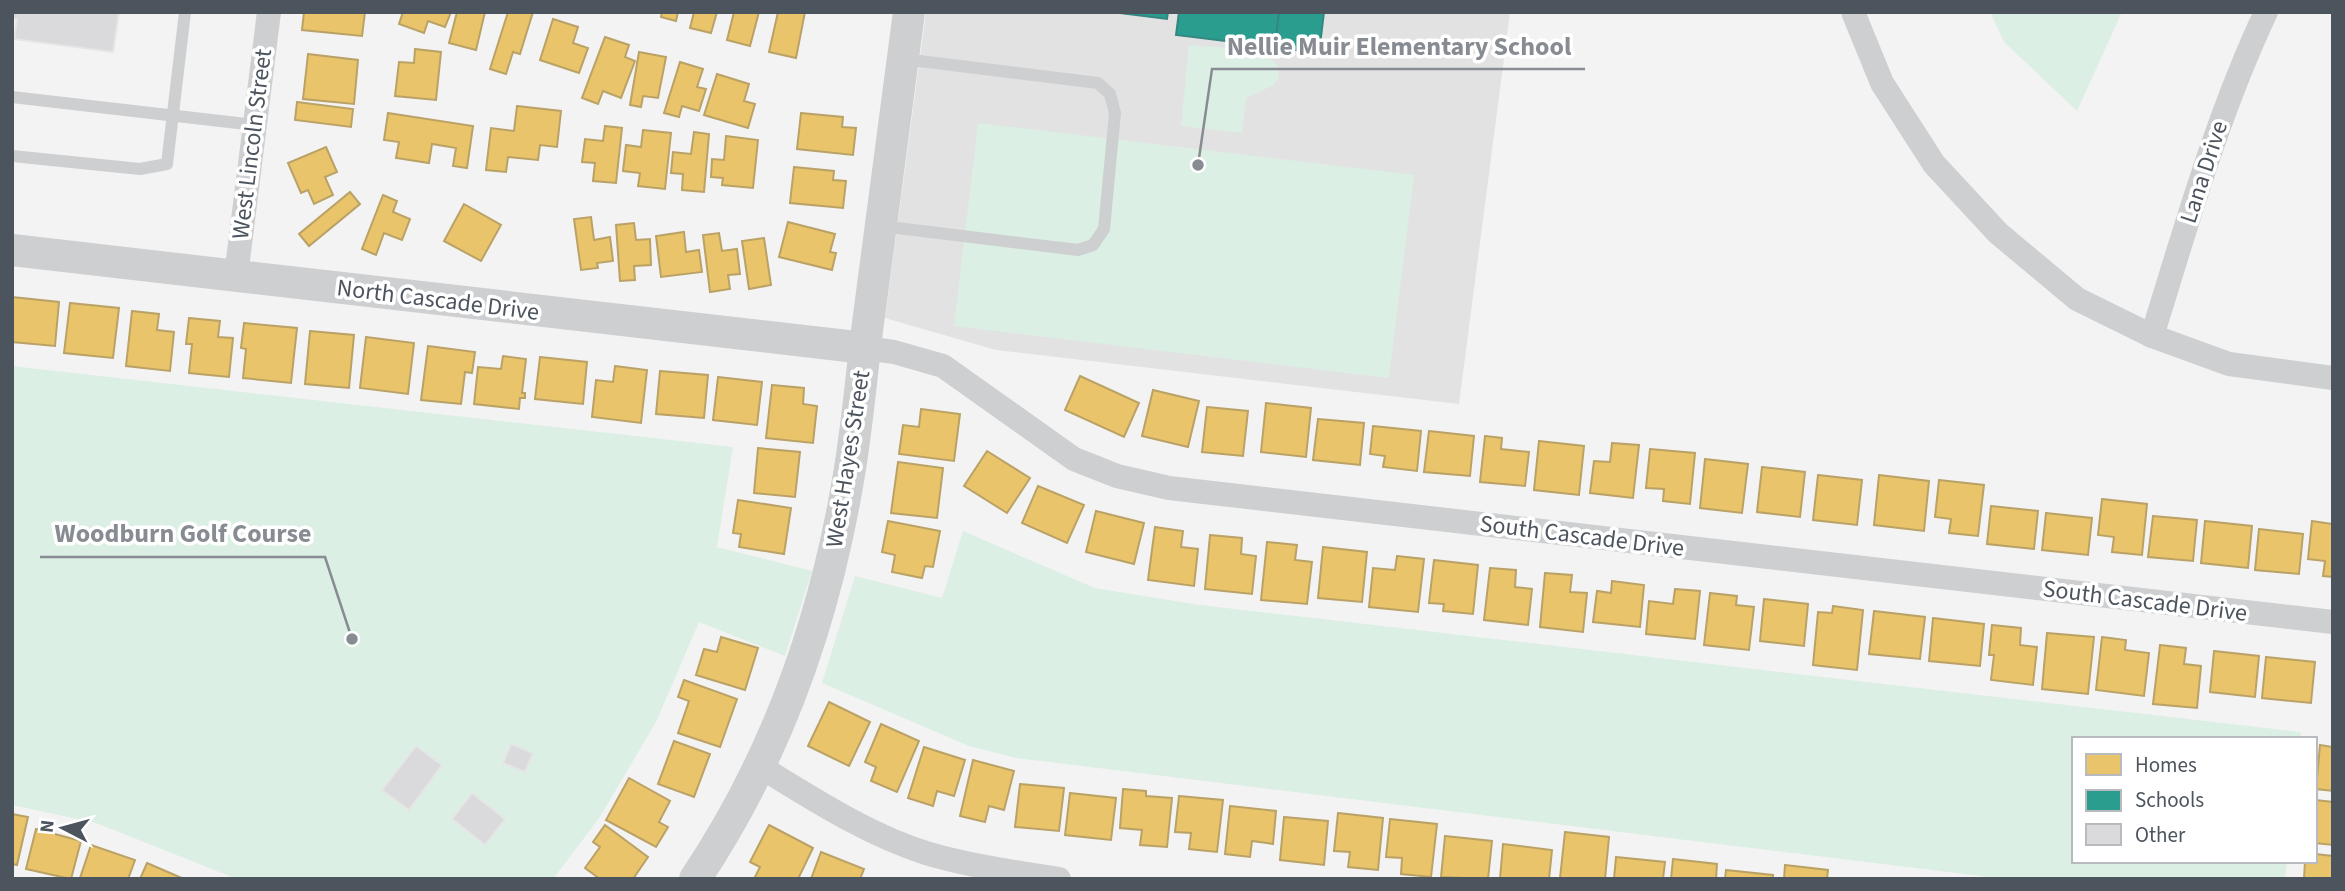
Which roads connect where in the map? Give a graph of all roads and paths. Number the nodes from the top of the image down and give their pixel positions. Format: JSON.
{"nodes":[{"id":1,"x":185,"y":12,"type":"edge"},
{"id":2,"x":269,"y":12,"type":"edge"},
{"id":3,"x":909,"y":12,"type":"edge"},
{"id":4,"x":1853,"y":12,"type":"edge"},
{"id":5,"x":2266,"y":12,"type":"edge"},
{"id":6,"x":903,"y":59,"type":"junction"},
{"id":7,"x":12,"y":97,"type":"edge"},
{"id":8,"x":173,"y":115,"type":"junction"},
{"id":9,"x":255,"y":125,"type":"junction"},
{"id":10,"x":12,"y":156,"type":"edge"},
{"id":11,"x":881,"y":226,"type":"junction"},
{"id":12,"x":12,"y":250,"type":"edge"},
{"id":13,"x":236,"y":276,"type":"junction"},
{"id":14,"x":2152,"y":336,"type":"junction"},
{"id":15,"x":865,"y":348,"type":"junction"},
{"id":16,"x":2333,"y":378,"type":"edge"},
{"id":17,"x":2333,"y":622,"type":"edge"},
{"id":18,"x":759,"y":766,"type":"junction"},
{"id":19,"x":695,"y":879,"type":"edge"},
{"id":20,"x":1059,"y":879,"type":"edge"}],
"edges":[{"from":1,"to":8,"type":"lane"},
{"from":2,"to":9,"type":"street","name":"West Lincoln Street"},
{"from":3,"to":6,"type":"street","name":"West Hayes Street"},
{"from":4,"to":14,"type":"street"},
{"from":5,"to":14,"type":"street","name":"Lana Drive"},
{"from":6,"to":11,"type":"street","name":"West Hayes Street"},
{"from":6,"to":11,"type":"lane"},
{"from":7,"to":8,"type":"lane"},
{"from":8,"to":9,"type":"lane"},
{"from":8,"to":10,"type":"lane"},
{"from":9,"to":13,"type":"street","name":"West Lincoln Street"},
{"from":11,"to":15,"type":"street","name":"West Hayes Street"},
{"from":12,"to":13,"type":"street","name":"North Cascade Drive"},
{"from":13,"to":15,"type":"street","name":"North Cascade Drive"},
{"from":14,"to":16,"type":"street"},
{"from":15,"to":17,"type":"street","name":"South Cascade Drive"},
{"from":15,"to":18,"type":"street","name":"West Hayes Street"},
{"from":18,"to":19,"type":"street","name":"West Hayes Street"},
{"from":18,"to":20,"type":"street"}]}
